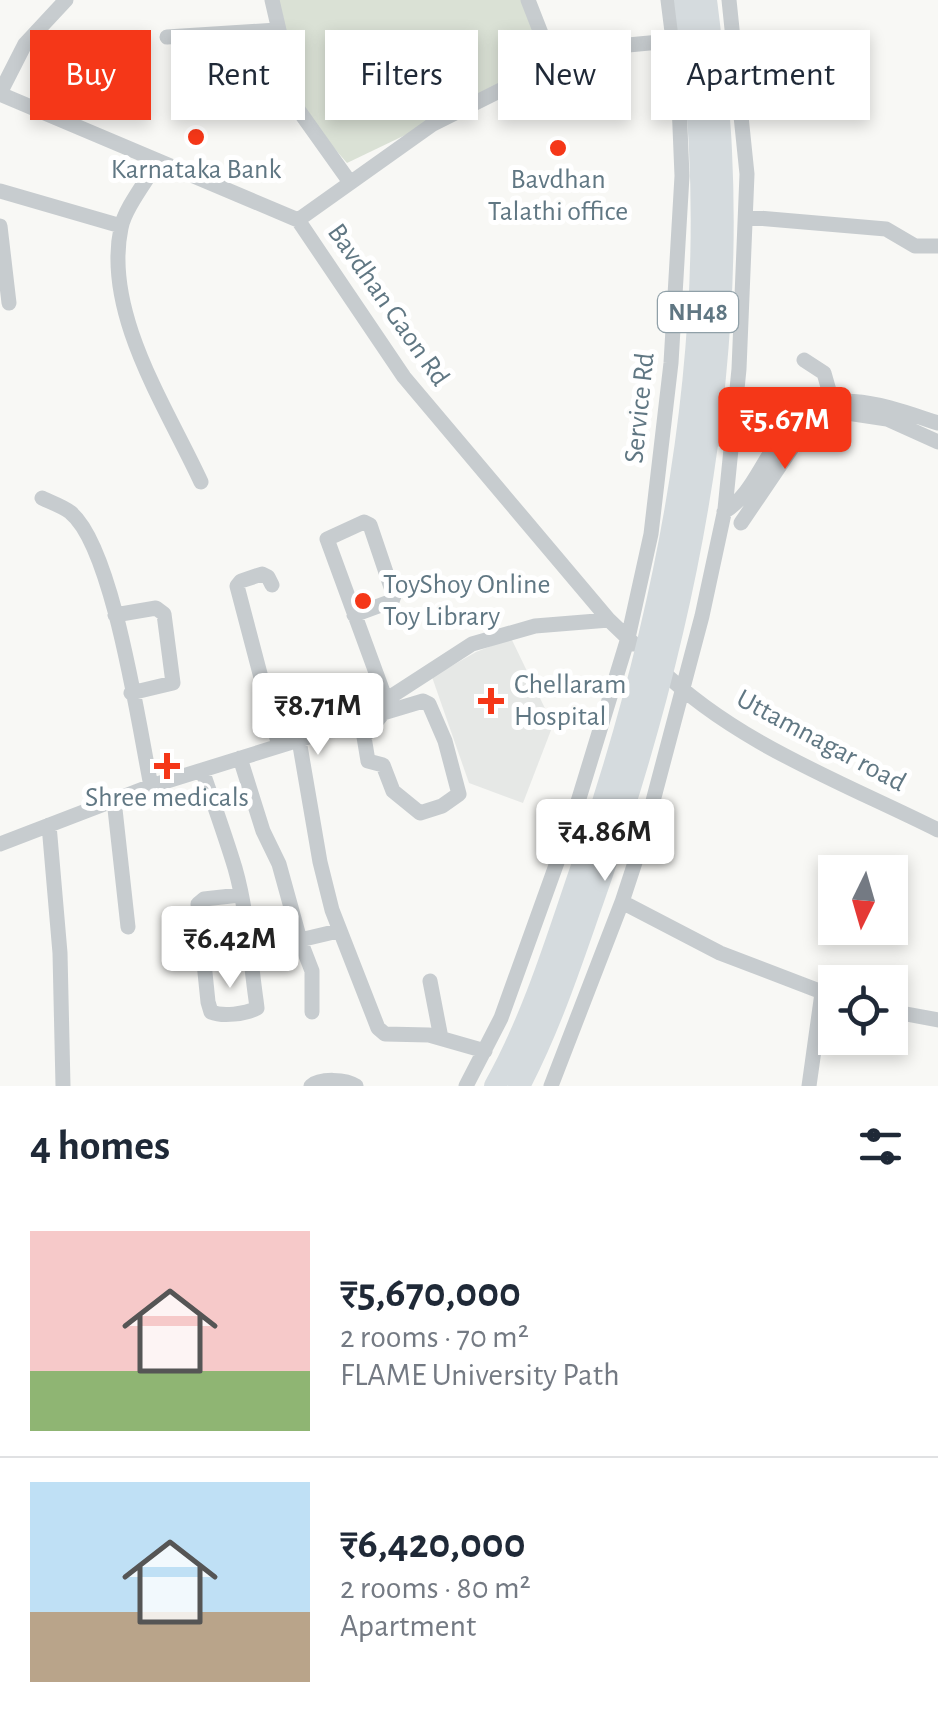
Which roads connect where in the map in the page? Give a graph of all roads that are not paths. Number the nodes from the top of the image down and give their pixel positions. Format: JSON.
{"nodes":[{"id":1,"x":66,"y":0,"type":"edge"},
{"id":2,"x":272,"y":0,"type":"edge"},
{"id":3,"x":528,"y":0,"type":"edge"},
{"id":4,"x":668,"y":0,"type":"edge"},
{"id":5,"x":685,"y":0,"type":"edge"},
{"id":6,"x":706,"y":0,"type":"edge"},
{"id":7,"x":729,"y":0,"type":"edge"},
{"id":8,"x":277,"y":30,"type":"edge"},
{"id":9,"x":540,"y":30,"type":"edge"},
{"id":10,"x":672,"y":30,"type":"edge"},
{"id":11,"x":733,"y":30,"type":"edge"},
{"id":12,"x":167,"y":37,"type":"dead end"},
{"id":13,"x":171,"y":37,"type":"edge"},
{"id":14,"x":498,"y":92,"type":"edge"},
{"id":15,"x":0,"y":93,"type":"edge"},
{"id":16,"x":305,"y":119,"type":"edge"},
{"id":17,"x":680,"y":120,"type":"edge"},
{"id":18,"x":743,"y":120,"type":"edge"},
{"id":19,"x":711,"y":150,"type":"junction"},
{"id":20,"x":158,"y":161,"type":"junction"},
{"id":21,"x":349,"y":181,"type":"junction"},
{"id":22,"x":0,"y":191,"type":"edge"},
{"id":23,"x":746,"y":216,"type":"junction"},
{"id":24,"x":298,"y":220,"type":"junction"},
{"id":25,"x":0,"y":226,"type":"edge"},
{"id":26,"x":120,"y":226,"type":"junction"},
{"id":27,"x":938,"y":246,"type":"edge"},
{"id":28,"x":9,"y":304,"type":"dead end"},
{"id":29,"x":804,"y":360,"type":"dead end"},
{"id":30,"x":832,"y":400,"type":"junction"},
{"id":31,"x":938,"y":424,"type":"edge"},
{"id":32,"x":733,"y":434,"type":"junction"},
{"id":33,"x":708,"y":437,"type":"junction"},
{"id":34,"x":938,"y":442,"type":"edge"},
{"id":35,"x":692,"y":474,"type":"junction"},
{"id":36,"x":201,"y":482,"type":"dead end"},
{"id":37,"x":42,"y":498,"type":"dead end"},
{"id":38,"x":731,"y":508,"type":"junction"},
{"id":39,"x":741,"y":522,"type":"junction"},
{"id":40,"x":721,"y":530,"type":"junction"},
{"id":41,"x":272,"y":585,"type":"dead end"},
{"id":42,"x":115,"y":615,"type":"junction"},
{"id":43,"x":354,"y":615,"type":"junction"},
{"id":44,"x":609,"y":620,"type":"junction"},
{"id":45,"x":628,"y":638,"type":"junction"},
{"id":46,"x":291,"y":690,"type":"dead end"},
{"id":47,"x":683,"y":692,"type":"junction"},
{"id":48,"x":132,"y":693,"type":"junction"},
{"id":49,"x":266,"y":697,"type":"junction"},
{"id":50,"x":643,"y":699,"type":"junction"},
{"id":51,"x":386,"y":700,"type":"junction"},
{"id":52,"x":372,"y":716,"type":"junction"},
{"id":53,"x":300,"y":740,"type":"junction"},
{"id":54,"x":279,"y":746,"type":"junction"},
{"id":55,"x":240,"y":758,"type":"junction"},
{"id":56,"x":202,"y":770,"type":"junction"},
{"id":57,"x":151,"y":786,"type":"junction"},
{"id":58,"x":114,"y":800,"type":"junction"},
{"id":59,"x":50,"y":825,"type":"junction"},
{"id":60,"x":938,"y":830,"type":"edge"},
{"id":61,"x":0,"y":844,"type":"edge"},
{"id":62,"x":240,"y":895,"type":"junction"},
{"id":63,"x":622,"y":902,"type":"junction"},
{"id":64,"x":128,"y":927,"type":"dead end"},
{"id":65,"x":338,"y":931,"type":"junction"},
{"id":66,"x":300,"y":940,"type":"junction"},
{"id":67,"x":430,"y":980,"type":"dead end"},
{"id":68,"x":818,"y":991,"type":"edge"},
{"id":69,"x":312,"y":1012,"type":"dead end"},
{"id":70,"x":908,"y":1014,"type":"edge"},
{"id":71,"x":938,"y":1020,"type":"edge"},
{"id":72,"x":441,"y":1038,"type":"junction"},
{"id":73,"x":818,"y":1043,"type":"edge"},
{"id":74,"x":486,"y":1051,"type":"junction"},
{"id":75,"x":63,"y":1086,"type":"edge"},
{"id":76,"x":310,"y":1086,"type":"edge"},
{"id":77,"x":356,"y":1086,"type":"edge"},
{"id":78,"x":466,"y":1086,"type":"edge"},
{"id":79,"x":495,"y":1086,"type":"edge"},
{"id":80,"x":519,"y":1086,"type":"edge"},
{"id":81,"x":551,"y":1086,"type":"edge"},
{"id":82,"x":809,"y":1086,"type":"edge"}],
"edges":[{"from":1,"to":15,"type":"street"},
{"from":2,"to":8,"type":"street"},
{"from":3,"to":9,"type":"street"},
{"from":4,"to":10,"type":"street","name":"Service Rd"},
{"from":5,"to":19,"type":"highway","number":"NH48"},
{"from":6,"to":19,"type":"highway","number":"NH48"},
{"from":7,"to":11,"type":"street"},
{"from":12,"to":13,"type":"street"},
{"from":14,"to":21,"type":"street"},
{"from":15,"to":20,"type":"street","name":"Bavdhan Gaon Rd"},
{"from":16,"to":21,"type":"street"},
{"from":17,"to":45,"type":"street","name":"Service Rd"},
{"from":18,"to":23,"type":"street"},
{"from":19,"to":33,"type":"highway","number":"NH48"},
{"from":19,"to":35,"type":"highway","number":"NH48"},
{"from":20,"to":24,"type":"street","name":"Bavdhan Gaon Rd"},
{"from":20,"to":26,"type":"street"},
{"from":21,"to":24,"type":"street"},
{"from":22,"to":26,"type":"street"},
{"from":23,"to":27,"type":"street"},
{"from":23,"to":32,"type":"street"},
{"from":24,"to":44,"type":"street","name":"Bavdhan Gaon Rd"},
{"from":25,"to":28,"type":"street"},
{"from":26,"to":36,"type":"street"},
{"from":29,"to":30,"type":"street"},
{"from":30,"to":31,"type":"street"},
{"from":30,"to":38,"type":"street"},
{"from":32,"to":33,"type":"highway"},
{"from":32,"to":38,"type":"street"},
{"from":33,"to":35,"type":"highway","number":"NH48"},
{"from":34,"to":39,"type":"street"},
{"from":35,"to":50,"type":"highway","number":"NH48"},
{"from":37,"to":42,"type":"street"},
{"from":38,"to":39,"type":"street"},
{"from":38,"to":40,"type":"street"},
{"from":39,"to":40,"type":"street"},
{"from":40,"to":47,"type":"street"},
{"from":41,"to":49,"type":"street"},
{"from":42,"to":48,"type":"street"},
{"from":42,"to":48,"type":"street"},
{"from":43,"to":43,"type":"street"},
{"from":43,"to":51,"type":"street"},
{"from":44,"to":45,"type":"street","name":"Bavdhan Gaon Rd"},
{"from":44,"to":51,"type":"street"},
{"from":45,"to":47,"type":"street","name":"Uttamnagar road"},
{"from":45,"to":74,"type":"street","name":"Service Rd"},
{"from":46,"to":49,"type":"street"},
{"from":47,"to":60,"type":"street","name":"Uttamnagar road"},
{"from":47,"to":63,"type":"street"},
{"from":48,"to":57,"type":"street"},
{"from":49,"to":54,"type":"street"},
{"from":50,"to":79,"type":"highway","number":"NH48"},
{"from":50,"to":80,"type":"highway","number":"NH48"},
{"from":51,"to":52,"type":"street"},
{"from":52,"to":52,"type":"street"},
{"from":52,"to":53,"type":"street"},
{"from":53,"to":54,"type":"street"},
{"from":53,"to":65,"type":"street"},
{"from":54,"to":55,"type":"street"},
{"from":55,"to":56,"type":"street"},
{"from":55,"to":66,"type":"street"},
{"from":56,"to":57,"type":"street"},
{"from":56,"to":62,"type":"street"},
{"from":57,"to":58,"type":"street"},
{"from":58,"to":59,"type":"street"},
{"from":58,"to":64,"type":"street"},
{"from":59,"to":61,"type":"street"},
{"from":59,"to":75,"type":"street"},
{"from":62,"to":62,"type":"street"},
{"from":63,"to":68,"type":"street"},
{"from":63,"to":81,"type":"street"},
{"from":65,"to":66,"type":"street"},
{"from":65,"to":72,"type":"street"},
{"from":66,"to":69,"type":"street"},
{"from":67,"to":72,"type":"street"},
{"from":70,"to":71,"type":"street"},
{"from":72,"to":74,"type":"street"},
{"from":73,"to":82,"type":"street"},
{"from":74,"to":78,"type":"street","name":"Service Rd"},
{"from":76,"to":77,"type":"street"}]}
